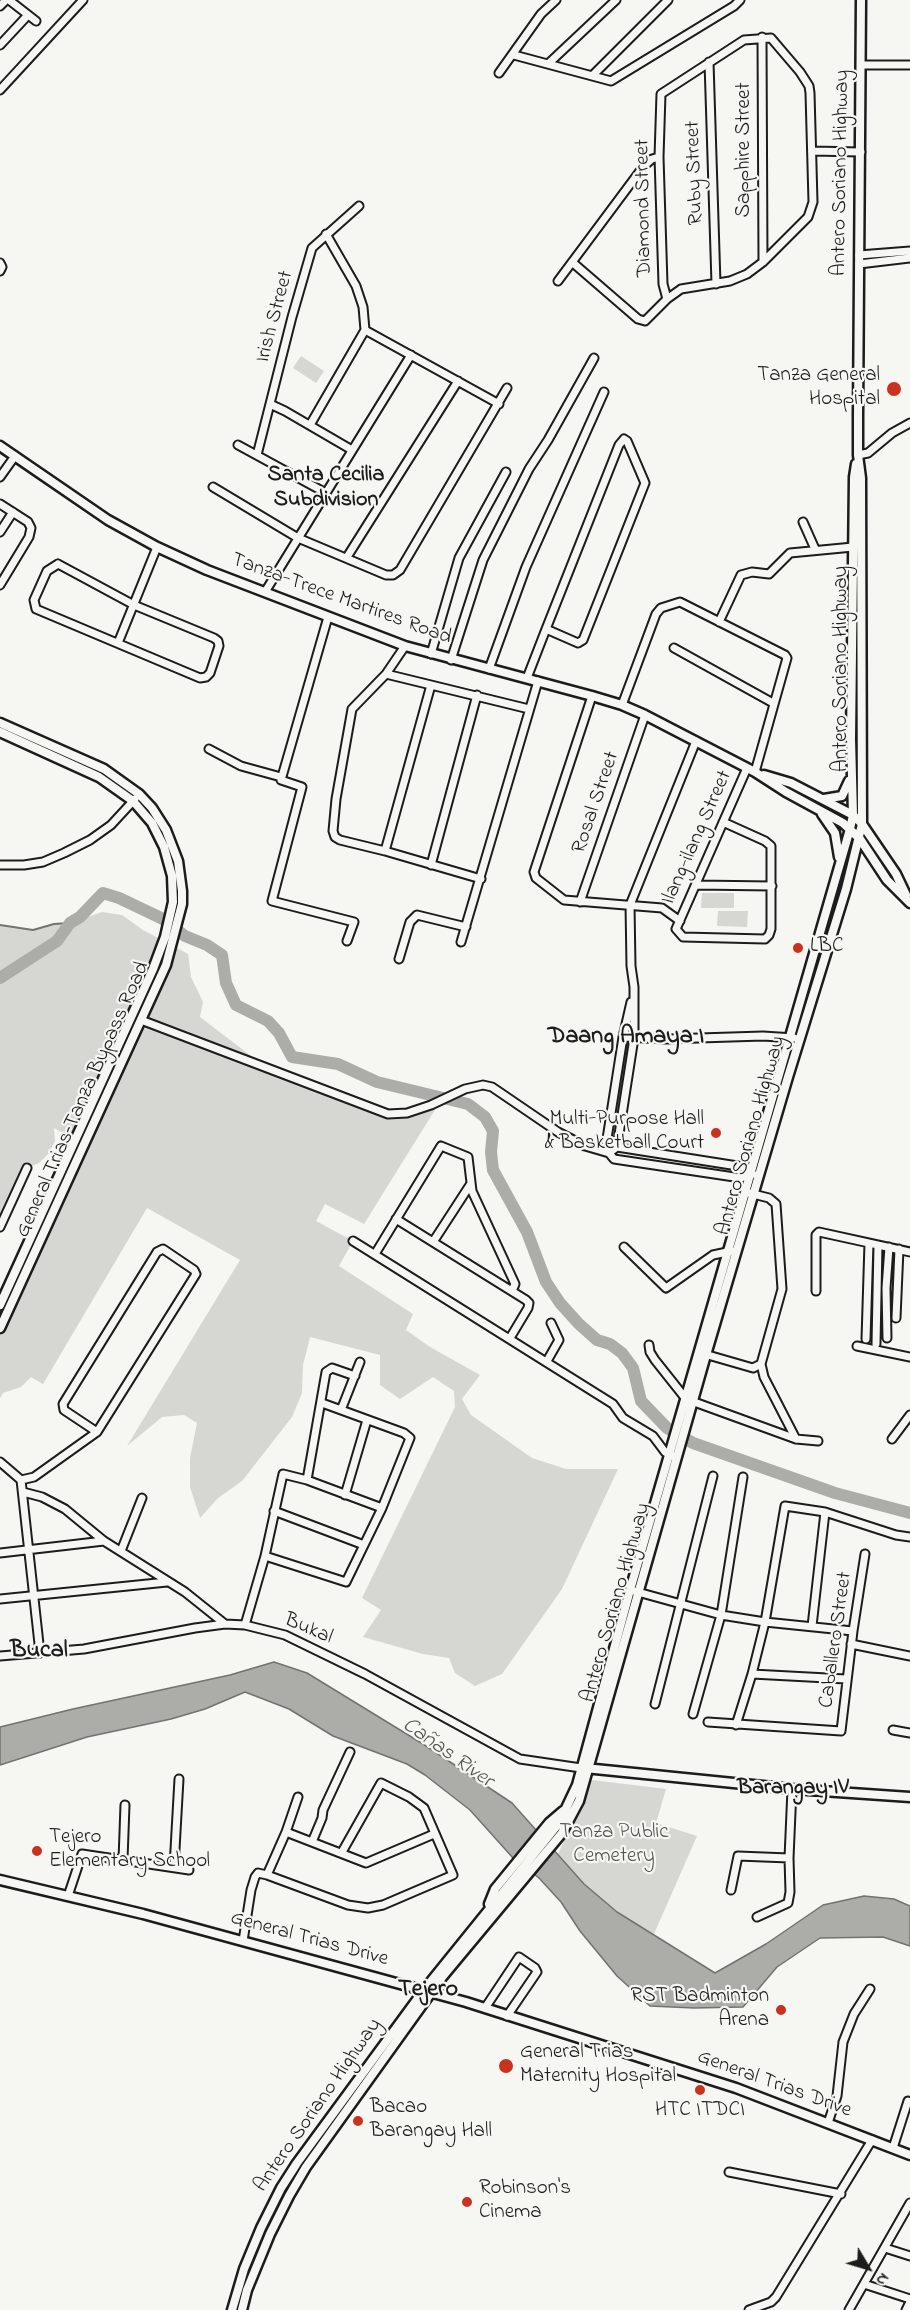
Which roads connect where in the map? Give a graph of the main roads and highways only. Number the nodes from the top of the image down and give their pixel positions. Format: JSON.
{"nodes":[{"id":1,"x":861,"y":0,"type":"edge"},
{"id":2,"x":0,"y":446,"type":"edge"},
{"id":3,"x":858,"y":454,"type":"junction"},
{"id":4,"x":0,"y":723,"type":"edge"},
{"id":5,"x":0,"y":732,"type":"edge"},
{"id":6,"x":751,"y":770,"type":"junction"},
{"id":7,"x":852,"y":775,"type":"junction"},
{"id":8,"x":136,"y":798,"type":"junction"},
{"id":9,"x":821,"y":799,"type":"junction"},
{"id":10,"x":816,"y":807,"type":"junction"},
{"id":11,"x":853,"y":815,"type":"junction"},
{"id":12,"x":862,"y":824,"type":"junction"},
{"id":13,"x":850,"y":828,"type":"junction"},
{"id":14,"x":860,"y":839,"type":"junction"},
{"id":15,"x":840,"y":862,"type":"junction"},
{"id":16,"x":910,"y":903,"type":"edge"},
{"id":17,"x":175,"y":915,"type":"junction"},
{"id":18,"x":795,"y":1038,"type":"junction"},
{"id":19,"x":0,"y":1305,"type":"edge"},
{"id":20,"x":0,"y":1328,"type":"edge"},
{"id":21,"x":585,"y":1769,"type":"junction"},
{"id":22,"x":910,"y":1797,"type":"edge"},
{"id":23,"x":555,"y":1828,"type":"junction"},
{"id":24,"x":0,"y":1880,"type":"edge"},
{"id":25,"x":490,"y":1912,"type":"junction"},
{"id":26,"x":428,"y":1991,"type":"junction"},
{"id":27,"x":910,"y":2155,"type":"edge"},
{"id":28,"x":232,"y":2310,"type":"edge"},
{"id":29,"x":242,"y":2310,"type":"edge"}],
"edges":[{"from":1,"to":3,"type":"main road","name":"Antero Soriano Highway"},
{"from":2,"to":6,"type":"main road","name":"Tanza-Trece Martires Road"},
{"from":3,"to":7,"type":"main road","name":"Antero Soriano Highway"},
{"from":3,"to":12,"type":"main road","name":"Antero Soriano Highway"},
{"from":4,"to":8,"type":"main road"},
{"from":5,"to":8,"type":"main road"},
{"from":6,"to":9,"type":"main road","name":"Tanza-Trece Martires Road"},
{"from":6,"to":10,"type":"main road","name":"Tanza-Trece Martires Road"},
{"from":7,"to":9,"type":"main road"},
{"from":7,"to":11,"type":"main road","name":"Antero Soriano Highway"},
{"from":8,"to":17,"type":"main road"},
{"from":9,"to":11,"type":"main road","name":"Tanza-Trece Martires Road"},
{"from":10,"to":13,"type":"main road","name":"Tanza-Trece Martires Road"},
{"from":10,"to":15,"type":"main road"},
{"from":11,"to":12,"type":"main road","name":"Tanza-Trece Martires Road"},
{"from":11,"to":13,"type":"main road","name":"Antero Soriano Highway"},
{"from":12,"to":14,"type":"main road","name":"Antero Soriano Highway"},
{"from":12,"to":16,"type":"main road","name":"Tanza-Trece Martires Road"},
{"from":13,"to":14,"type":"main road","name":"Tanza-Trece Martires Road"},
{"from":13,"to":15,"type":"main road","name":"Antero Soriano Highway"},
{"from":14,"to":16,"type":"main road","name":"Tanza-Trece Martires Road"},
{"from":14,"to":18,"type":"main road","name":"Antero Soriano Highway"},
{"from":15,"to":18,"type":"main road","name":"Antero Soriano Highway"},
{"from":17,"to":19,"type":"main road","name":"General Trias–Tanza Bypass Road"},
{"from":17,"to":20,"type":"main road","name":"General Trias–Tanza Bypass Road"},
{"from":18,"to":21,"type":"main road","name":"Antero Soriano Highway"},
{"from":21,"to":22,"type":"main road"},
{"from":21,"to":23,"type":"main road","name":"Antero Soriano Highway"},
{"from":23,"to":25,"type":"main road","name":"Antero Soriano Highway"},
{"from":23,"to":25,"type":"main road","name":"Antero Soriano Highway"},
{"from":24,"to":26,"type":"main road","name":"General Trias Drive"},
{"from":25,"to":26,"type":"main road","name":"Antero Soriano Highway"},
{"from":26,"to":27,"type":"main road","name":"General Trias Drive"},
{"from":26,"to":28,"type":"main road","name":"Antero Soriano Highway"},
{"from":26,"to":29,"type":"main road","name":"Antero Soriano Highway"}]}
